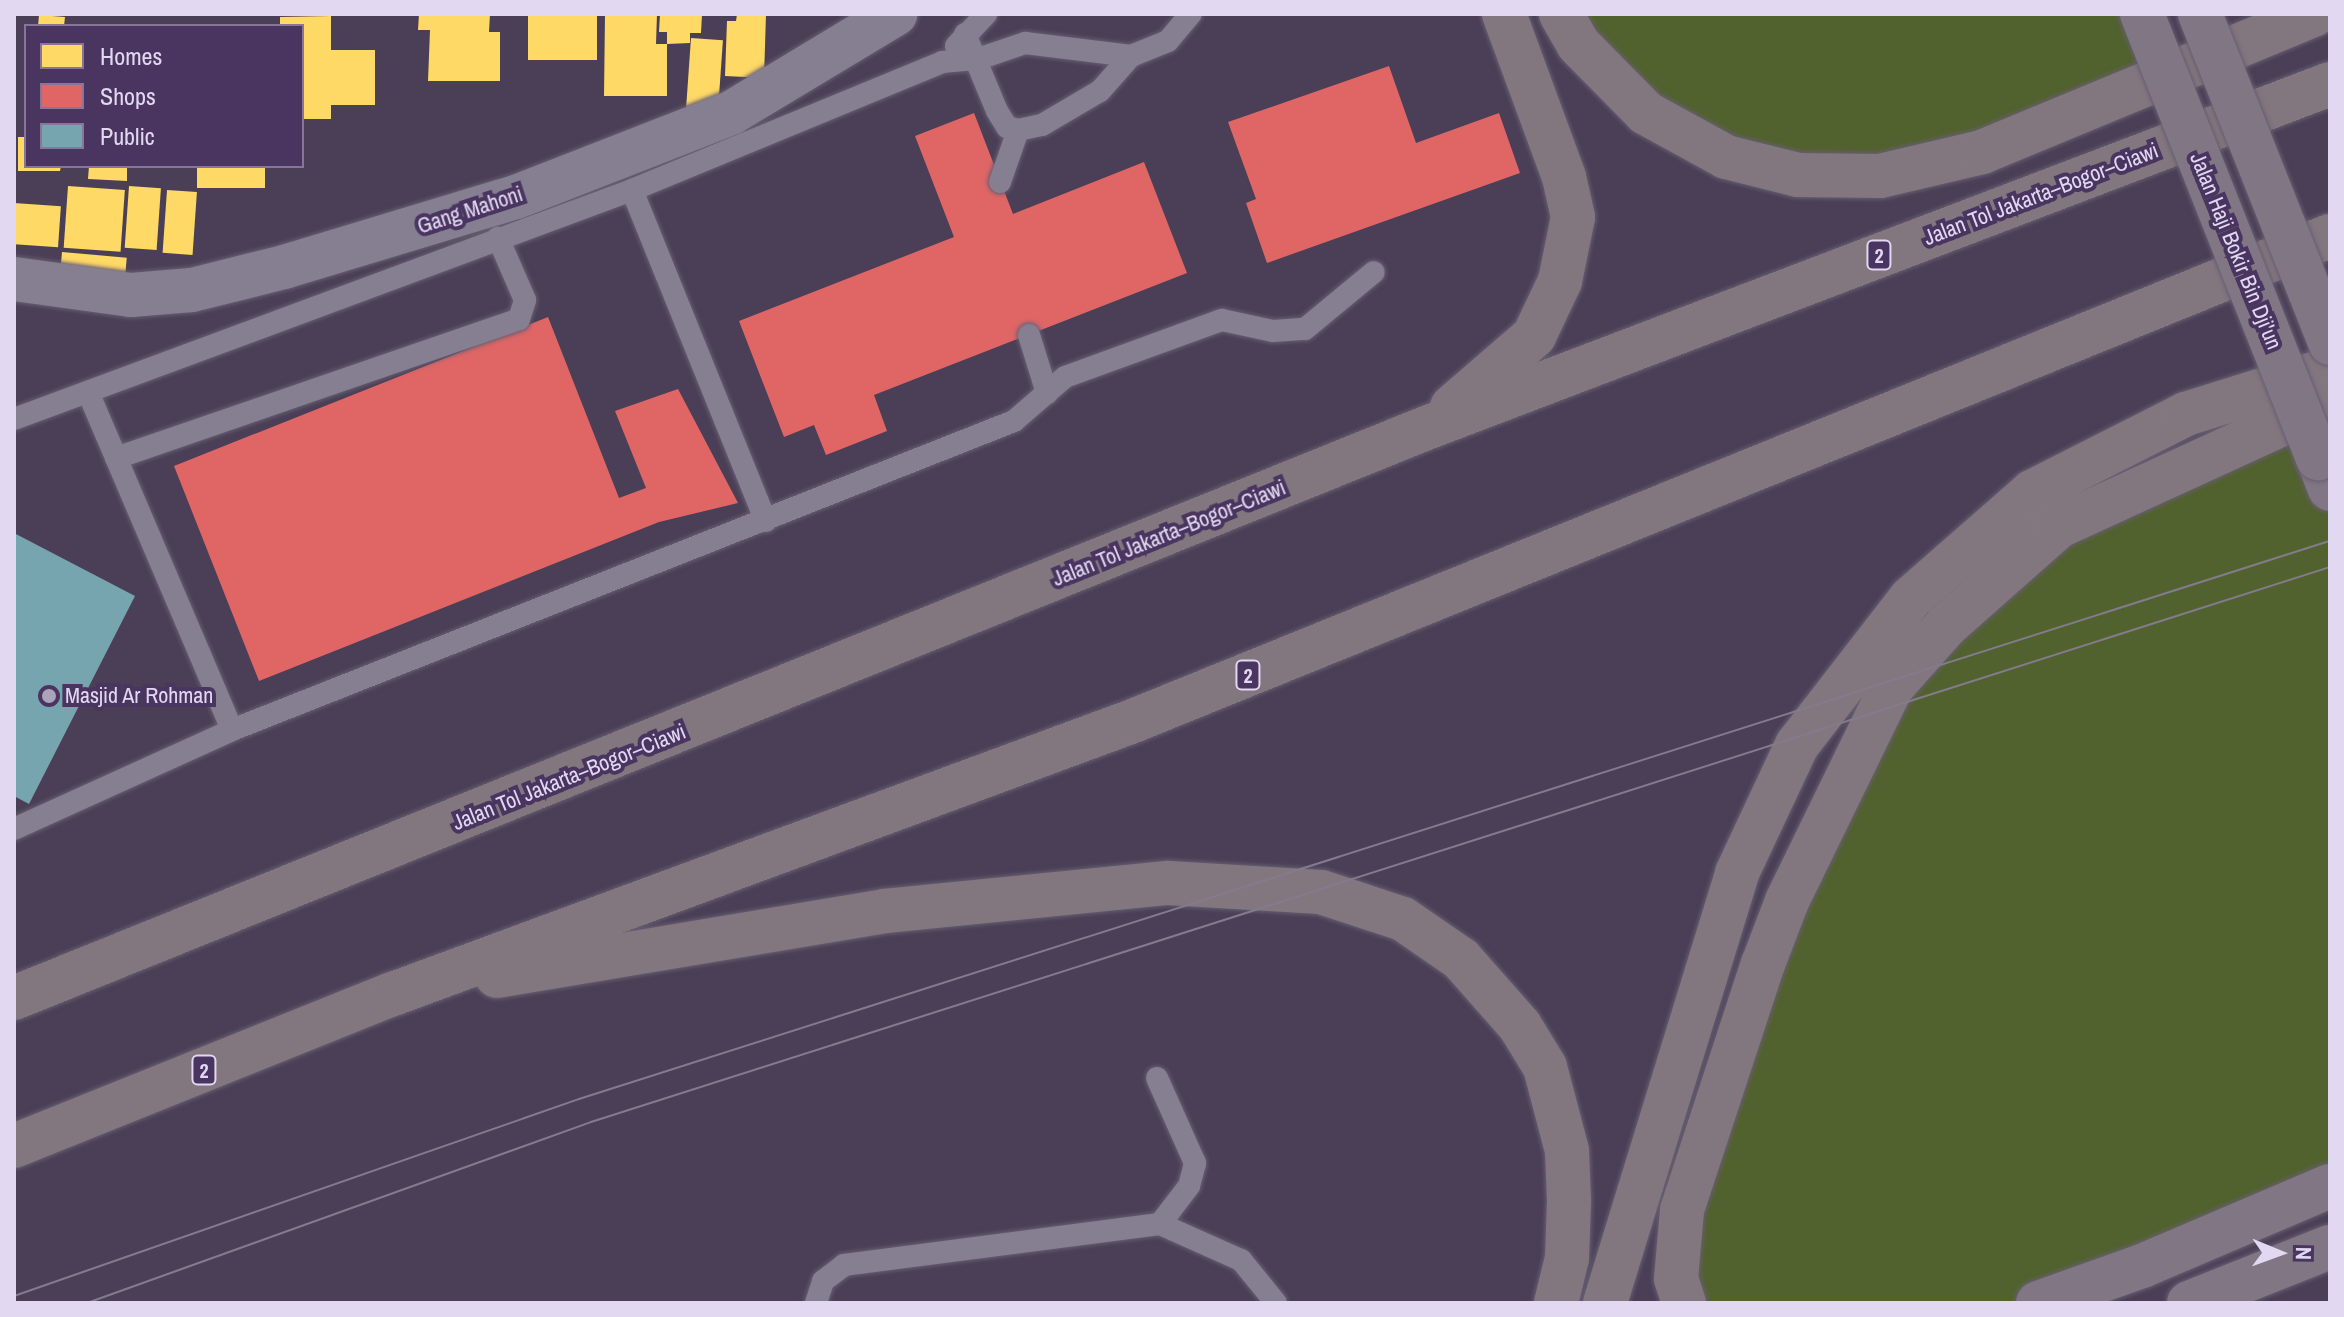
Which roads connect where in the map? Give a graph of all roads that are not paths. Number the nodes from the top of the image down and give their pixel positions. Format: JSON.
{"nodes":[{"id":1,"x":895,"y":14,"type":"edge"},
{"id":2,"x":986,"y":14,"type":"edge"},
{"id":3,"x":1191,"y":14,"type":"edge"},
{"id":4,"x":1504,"y":14,"type":"edge"},
{"id":5,"x":1561,"y":14,"type":"edge"},
{"id":6,"x":2142,"y":14,"type":"edge"},
{"id":7,"x":2200,"y":14,"type":"edge"},
{"id":8,"x":2315,"y":14,"type":"edge"},
{"id":9,"x":965,"y":34,"type":"junction"},
{"id":10,"x":1131,"y":56,"type":"junction"},
{"id":11,"x":978,"y":59,"type":"junction"},
{"id":12,"x":942,"y":62,"type":"junction"},
{"id":13,"x":2330,"y":84,"type":"edge"},
{"id":14,"x":1018,"y":130,"type":"junction"},
{"id":15,"x":1000,"y":182,"type":"dead end"},
{"id":16,"x":632,"y":190,"type":"junction"},
{"id":17,"x":2330,"y":236,"type":"edge"},
{"id":18,"x":498,"y":238,"type":"junction"},
{"id":19,"x":1374,"y":272,"type":"dead end"},
{"id":20,"x":14,"y":279,"type":"edge"},
{"id":21,"x":1029,"y":335,"type":"dead end"},
{"id":22,"x":2330,"y":343,"type":"edge"},
{"id":23,"x":2330,"y":369,"type":"edge"},
{"id":24,"x":88,"y":392,"type":"junction"},
{"id":25,"x":1047,"y":393,"type":"junction"},
{"id":26,"x":2330,"y":402,"type":"edge"},
{"id":27,"x":19,"y":417,"type":"edge"},
{"id":28,"x":1429,"y":427,"type":"junction"},
{"id":29,"x":116,"y":458,"type":"junction"},
{"id":30,"x":2324,"y":474,"type":"edge"},
{"id":31,"x":766,"y":521,"type":"junction"},
{"id":32,"x":232,"y":730,"type":"junction"},
{"id":33,"x":14,"y":829,"type":"edge"},
{"id":34,"x":393,"y":994,"type":"junction"},
{"id":35,"x":14,"y":998,"type":"edge"},
{"id":36,"x":1157,"y":1078,"type":"dead end"},
{"id":37,"x":14,"y":1146,"type":"edge"},
{"id":38,"x":2330,"y":1186,"type":"edge"},
{"id":39,"x":1160,"y":1224,"type":"junction"},
{"id":40,"x":2330,"y":1247,"type":"edge"},
{"id":41,"x":816,"y":1303,"type":"edge"},
{"id":42,"x":1276,"y":1303,"type":"edge"},
{"id":43,"x":1556,"y":1303,"type":"edge"},
{"id":44,"x":1605,"y":1303,"type":"edge"},
{"id":45,"x":1684,"y":1303,"type":"edge"},
{"id":46,"x":2038,"y":1303,"type":"edge"},
{"id":47,"x":2189,"y":1303,"type":"edge"}],
"edges":[{"from":1,"to":20,"type":"street","name":"Gang Mahoni"},
{"from":2,"to":9,"type":"lane"},
{"from":3,"to":10,"type":"lane"},
{"from":4,"to":28,"type":"highway"},
{"from":5,"to":8,"type":"highway"},
{"from":6,"to":30,"type":"main road","name":"Jalan Haji Bokir Bin Dji'un","bridge":true},
{"from":7,"to":22,"type":"main road","bridge":true},
{"from":9,"to":11,"type":"lane"},
{"from":9,"to":12,"type":"lane"},
{"from":10,"to":11,"type":"lane"},
{"from":10,"to":14,"type":"lane"},
{"from":11,"to":12,"type":"lane"},
{"from":11,"to":14,"type":"lane"},
{"from":12,"to":16,"type":"lane"},
{"from":13,"to":28,"type":"highway","name":"Jalan Tol Jakarta–Bogor–Ciawi","number":"2"},
{"from":14,"to":15,"type":"lane"},
{"from":16,"to":18,"type":"lane"},
{"from":16,"to":31,"type":"lane"},
{"from":17,"to":34,"type":"highway","number":"2"},
{"from":18,"to":24,"type":"lane"},
{"from":18,"to":29,"type":"lane"},
{"from":19,"to":25,"type":"lane"},
{"from":21,"to":25,"type":"lane"},
{"from":23,"to":44,"type":"highway"},
{"from":24,"to":27,"type":"lane"},
{"from":24,"to":29,"type":"lane"},
{"from":25,"to":31,"type":"lane"},
{"from":26,"to":45,"type":"highway"},
{"from":28,"to":35,"type":"highway","name":"Jalan Tol Jakarta–Bogor–Ciawi","number":"2"},
{"from":29,"to":32,"type":"lane"},
{"from":31,"to":32,"type":"lane"},
{"from":32,"to":33,"type":"lane"},
{"from":34,"to":37,"type":"highway","number":"2"},
{"from":34,"to":43,"type":"highway"},
{"from":36,"to":39,"type":"lane"},
{"from":38,"to":46,"type":"main road"},
{"from":39,"to":41,"type":"lane"},
{"from":39,"to":42,"type":"lane"},
{"from":40,"to":47,"type":"main road"}]}
